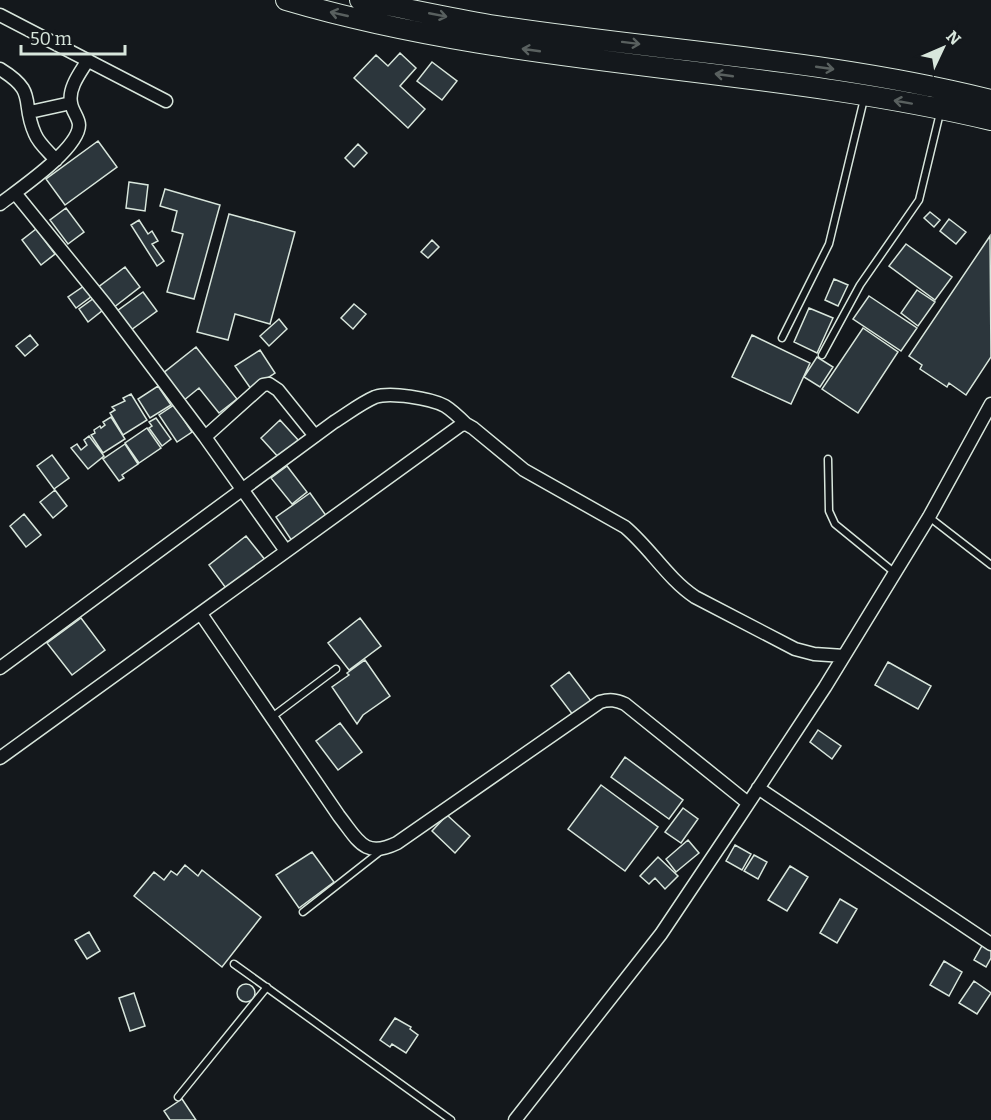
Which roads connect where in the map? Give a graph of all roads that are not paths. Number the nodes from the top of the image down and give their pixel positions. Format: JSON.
{"nodes":[{"id":1,"x":286,"y":0,"type":"edge"},
{"id":2,"x":360,"y":0,"type":"edge"},
{"id":3,"x":0,"y":15,"type":"edge"},
{"id":4,"x":88,"y":60,"type":"junction"},
{"id":5,"x":768,"y":60,"type":"junction"},
{"id":6,"x":0,"y":69,"type":"edge"},
{"id":7,"x":765,"y":81,"type":"junction"},
{"id":8,"x":865,"y":95,"type":"junction"},
{"id":9,"x":991,"y":100,"type":"edge"},
{"id":10,"x":166,"y":101,"type":"dead end"},
{"id":11,"x":71,"y":103,"type":"junction"},
{"id":12,"x":941,"y":108,"type":"junction"},
{"id":13,"x":30,"y":112,"type":"junction"},
{"id":14,"x":991,"y":120,"type":"edge"},
{"id":15,"x":56,"y":160,"type":"junction"},
{"id":16,"x":15,"y":193,"type":"junction"},
{"id":17,"x":0,"y":204,"type":"edge"},
{"id":18,"x":782,"y":338,"type":"dead end"},
{"id":19,"x":822,"y":355,"type":"dead end"},
{"id":20,"x":991,"y":405,"type":"edge"},
{"id":21,"x":466,"y":424,"type":"junction"},
{"id":22,"x":315,"y":436,"type":"junction"},
{"id":23,"x":205,"y":437,"type":"junction"},
{"id":24,"x":828,"y":459,"type":"dead end"},
{"id":25,"x":242,"y":490,"type":"junction"},
{"id":26,"x":929,"y":517,"type":"junction"},
{"id":27,"x":286,"y":551,"type":"junction"},
{"id":28,"x":991,"y":565,"type":"edge"},
{"id":29,"x":895,"y":573,"type":"junction"},
{"id":30,"x":201,"y":614,"type":"junction"},
{"id":31,"x":844,"y":656,"type":"junction"},
{"id":32,"x":0,"y":668,"type":"edge"},
{"id":33,"x":336,"y":669,"type":"dead end"},
{"id":34,"x":271,"y":717,"type":"junction"},
{"id":35,"x":0,"y":758,"type":"edge"},
{"id":36,"x":758,"y":788,"type":"junction"},
{"id":37,"x":748,"y":803,"type":"junction"},
{"id":38,"x":383,"y":849,"type":"junction"},
{"id":39,"x":303,"y":912,"type":"dead end"},
{"id":40,"x":991,"y":944,"type":"edge"},
{"id":41,"x":234,"y":964,"type":"dead end"},
{"id":42,"x":267,"y":987,"type":"junction"},
{"id":43,"x":178,"y":1097,"type":"dead end"},
{"id":44,"x":452,"y":1120,"type":"edge"},
{"id":45,"x":514,"y":1120,"type":"edge"}],
"edges":[{"from":7,"to":1,"type":"main road","one_way":true},
{"from":2,"to":5,"type":"main road","one_way":true},
{"from":3,"to":4,"type":"street"},
{"from":4,"to":10,"type":"street"},
{"from":4,"to":11,"type":"street"},
{"from":5,"to":7,"type":"main road"},
{"from":5,"to":9,"type":"main road","one_way":true},
{"from":6,"to":13,"type":"street"},
{"from":7,"to":8,"type":"main road"},
{"from":12,"to":8,"type":"main road","one_way":true},
{"from":8,"to":18,"type":"lane"},
{"from":11,"to":13,"type":"street"},
{"from":11,"to":15,"type":"street"},
{"from":12,"to":14,"type":"main road"},
{"from":12,"to":19,"type":"lane"},
{"from":13,"to":15,"type":"street"},
{"from":15,"to":16,"type":"street"},
{"from":16,"to":17,"type":"street"},
{"from":16,"to":23,"type":"street"},
{"from":20,"to":26,"type":"street"},
{"from":21,"to":22,"type":"street"},
{"from":21,"to":27,"type":"street"},
{"from":21,"to":31,"type":"street"},
{"from":22,"to":23,"type":"street"},
{"from":22,"to":25,"type":"street"},
{"from":23,"to":25,"type":"street"},
{"from":24,"to":29,"type":"lane"},
{"from":25,"to":27,"type":"street"},
{"from":25,"to":32,"type":"street"},
{"from":26,"to":28,"type":"lane"},
{"from":26,"to":29,"type":"street"},
{"from":27,"to":30,"type":"street"},
{"from":29,"to":31,"type":"street"},
{"from":30,"to":34,"type":"street"},
{"from":30,"to":35,"type":"street"},
{"from":31,"to":36,"type":"street"},
{"from":33,"to":34,"type":"lane"},
{"from":34,"to":38,"type":"street"},
{"from":36,"to":37,"type":"street"},
{"from":36,"to":40,"type":"street"},
{"from":37,"to":38,"type":"street"},
{"from":37,"to":45,"type":"street"},
{"from":38,"to":39,"type":"lane"},
{"from":41,"to":42,"type":"lane"},
{"from":42,"to":43,"type":"lane"},
{"from":42,"to":44,"type":"lane"}]}
